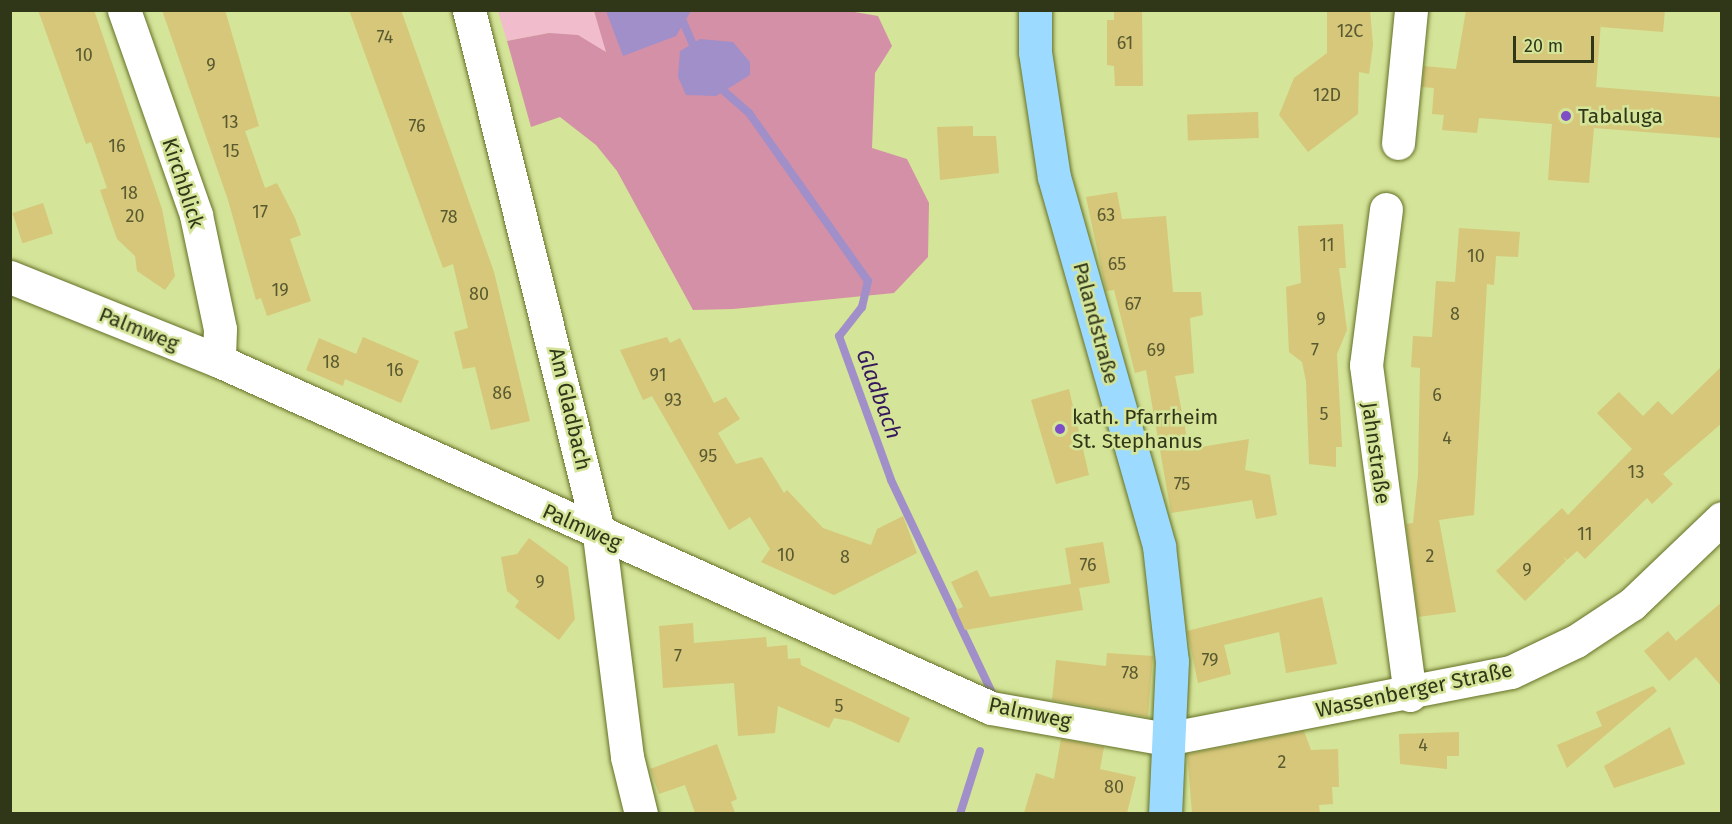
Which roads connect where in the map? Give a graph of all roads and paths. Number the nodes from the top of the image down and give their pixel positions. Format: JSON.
{"nodes":[{"id":1,"x":124,"y":10,"type":"edge"},
{"id":2,"x":469,"y":10,"type":"edge"},
{"id":3,"x":1035,"y":10,"type":"edge"},
{"id":4,"x":1411,"y":10,"type":"edge"},
{"id":5,"x":1398,"y":143,"type":"dead end"},
{"id":6,"x":1386,"y":210,"type":"dead end"},
{"id":7,"x":10,"y":277,"type":"edge"},
{"id":8,"x":219,"y":362,"type":"junction"},
{"id":9,"x":1722,"y":518,"type":"edge"},
{"id":10,"x":599,"y":535,"type":"junction"},
{"id":11,"x":1410,"y":695,"type":"junction"},
{"id":12,"x":1166,"y":739,"type":"junction"},
{"id":13,"x":641,"y":813,"type":"edge"},
{"id":14,"x":1165,"y":813,"type":"edge"}],
"edges":[{"from":1,"to":8,"type":"street","name":"Kirchblick"},
{"from":2,"to":10,"type":"street","name":"Am Gladbach"},
{"from":3,"to":12,"type":"main road","name":"Palandstraße"},
{"from":4,"to":5,"type":"street"},
{"from":6,"to":11,"type":"street","name":"Jahnstraße"},
{"from":7,"to":8,"type":"street","name":"Palmweg"},
{"from":8,"to":10,"type":"street","name":"Palmweg"},
{"from":9,"to":11,"type":"street","name":"Wassenberger Straße"},
{"from":10,"to":12,"type":"street","name":"Palmweg"},
{"from":10,"to":13,"type":"street","name":"Am Gladbach"},
{"from":11,"to":12,"type":"street","name":"Wassenberger Straße"},
{"from":12,"to":14,"type":"main road","name":"Palandstraße"}]}
